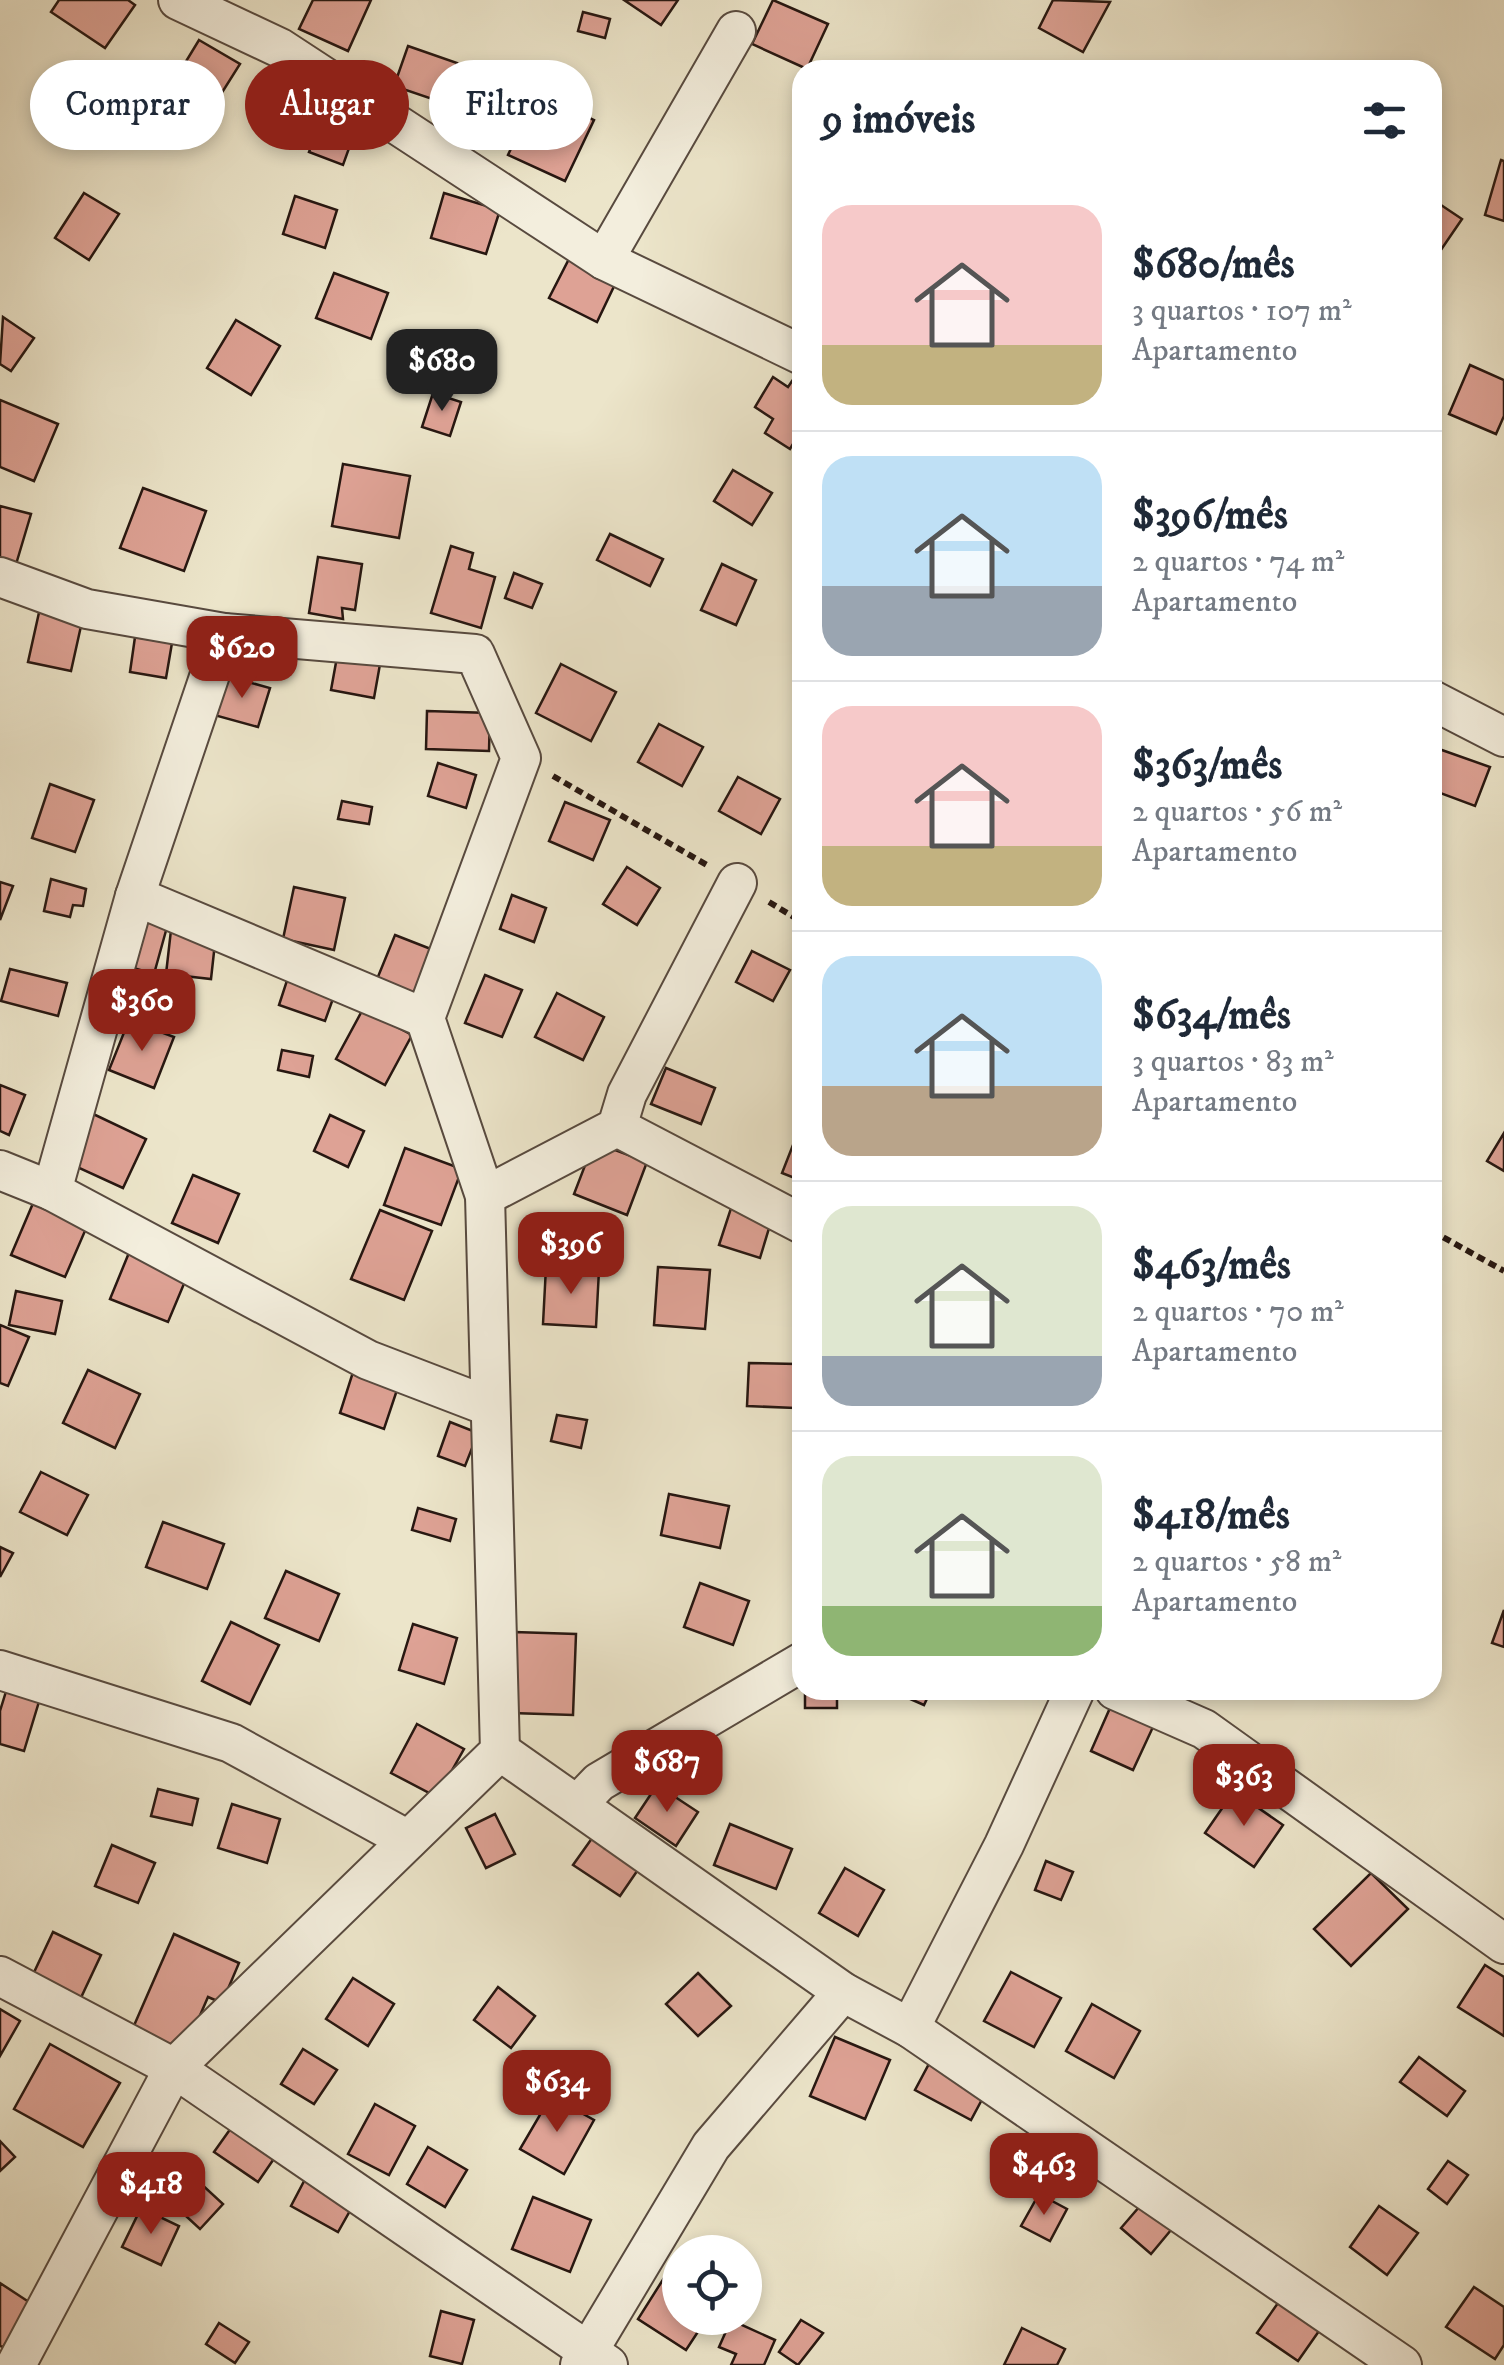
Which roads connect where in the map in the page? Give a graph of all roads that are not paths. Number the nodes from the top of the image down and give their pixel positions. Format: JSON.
{"nodes":[{"id":1,"x":178,"y":0,"type":"edge"},
{"id":2,"x":736,"y":31,"type":"dead end"},
{"id":3,"x":604,"y":260,"type":"junction"},
{"id":4,"x":792,"y":350,"type":"edge"},
{"id":5,"x":0,"y":576,"type":"edge"},
{"id":6,"x":224,"y":633,"type":"junction"},
{"id":7,"x":1442,"y":705,"type":"edge"},
{"id":8,"x":1504,"y":737,"type":"edge"},
{"id":9,"x":738,"y":883,"type":"road end"},
{"id":10,"x":135,"y":896,"type":"junction"},
{"id":11,"x":425,"y":1018,"type":"junction"},
{"id":12,"x":617,"y":1127,"type":"junction"},
{"id":13,"x":0,"y":1170,"type":"edge"},
{"id":14,"x":52,"y":1190,"type":"junction"},
{"id":15,"x":485,"y":1196,"type":"junction"},
{"id":16,"x":792,"y":1219,"type":"edge"},
{"id":17,"x":488,"y":1406,"type":"junction"},
{"id":18,"x":792,"y":1668,"type":"edge"},
{"id":19,"x":0,"y":1670,"type":"edge"},
{"id":20,"x":1070,"y":1700,"type":"edge"},
{"id":21,"x":1138,"y":1700,"type":"edge"},
{"id":22,"x":500,"y":1751,"type":"junction"},
{"id":23,"x":578,"y":1804,"type":"junction"},
{"id":24,"x":408,"y":1840,"type":"junction"},
{"id":25,"x":1504,"y":1944,"type":"edge"},
{"id":26,"x":0,"y":1976,"type":"edge"},
{"id":27,"x":844,"y":1992,"type":"junction"},
{"id":28,"x":910,"y":2028,"type":"junction"},
{"id":29,"x":174,"y":2068,"type":"junction"},
{"id":30,"x":0,"y":2354,"type":"edge"},
{"id":31,"x":592,"y":2360,"type":"edge"},
{"id":32,"x":14,"y":2365,"type":"edge"},
{"id":33,"x":1402,"y":2365,"type":"edge"}],
"edges":[{"from":1,"to":3,"type":"street"},
{"from":2,"to":3,"type":"street"},
{"from":3,"to":4,"type":"street"},
{"from":5,"to":6,"type":"street"},
{"from":6,"to":10,"type":"street"},
{"from":6,"to":11,"type":"street"},
{"from":7,"to":8,"type":"street"},
{"from":9,"to":12,"type":"street"},
{"from":10,"to":11,"type":"street"},
{"from":10,"to":14,"type":"street"},
{"from":11,"to":15,"type":"street"},
{"from":12,"to":15,"type":"street"},
{"from":12,"to":16,"type":"street"},
{"from":13,"to":14,"type":"street"},
{"from":14,"to":17,"type":"street"},
{"from":15,"to":17,"type":"street"},
{"from":17,"to":22,"type":"street"},
{"from":18,"to":23,"type":"street"},
{"from":19,"to":24,"type":"street"},
{"from":20,"to":28,"type":"street"},
{"from":21,"to":25,"type":"street"},
{"from":22,"to":23,"type":"street"},
{"from":22,"to":24,"type":"street"},
{"from":23,"to":27,"type":"street"},
{"from":24,"to":29,"type":"street"},
{"from":26,"to":29,"type":"street"},
{"from":27,"to":28,"type":"street"},
{"from":27,"to":31,"type":"street"},
{"from":28,"to":33,"type":"street"},
{"from":29,"to":31,"type":"street"},
{"from":29,"to":32,"type":"street"},
{"from":30,"to":32,"type":"street"}]}
